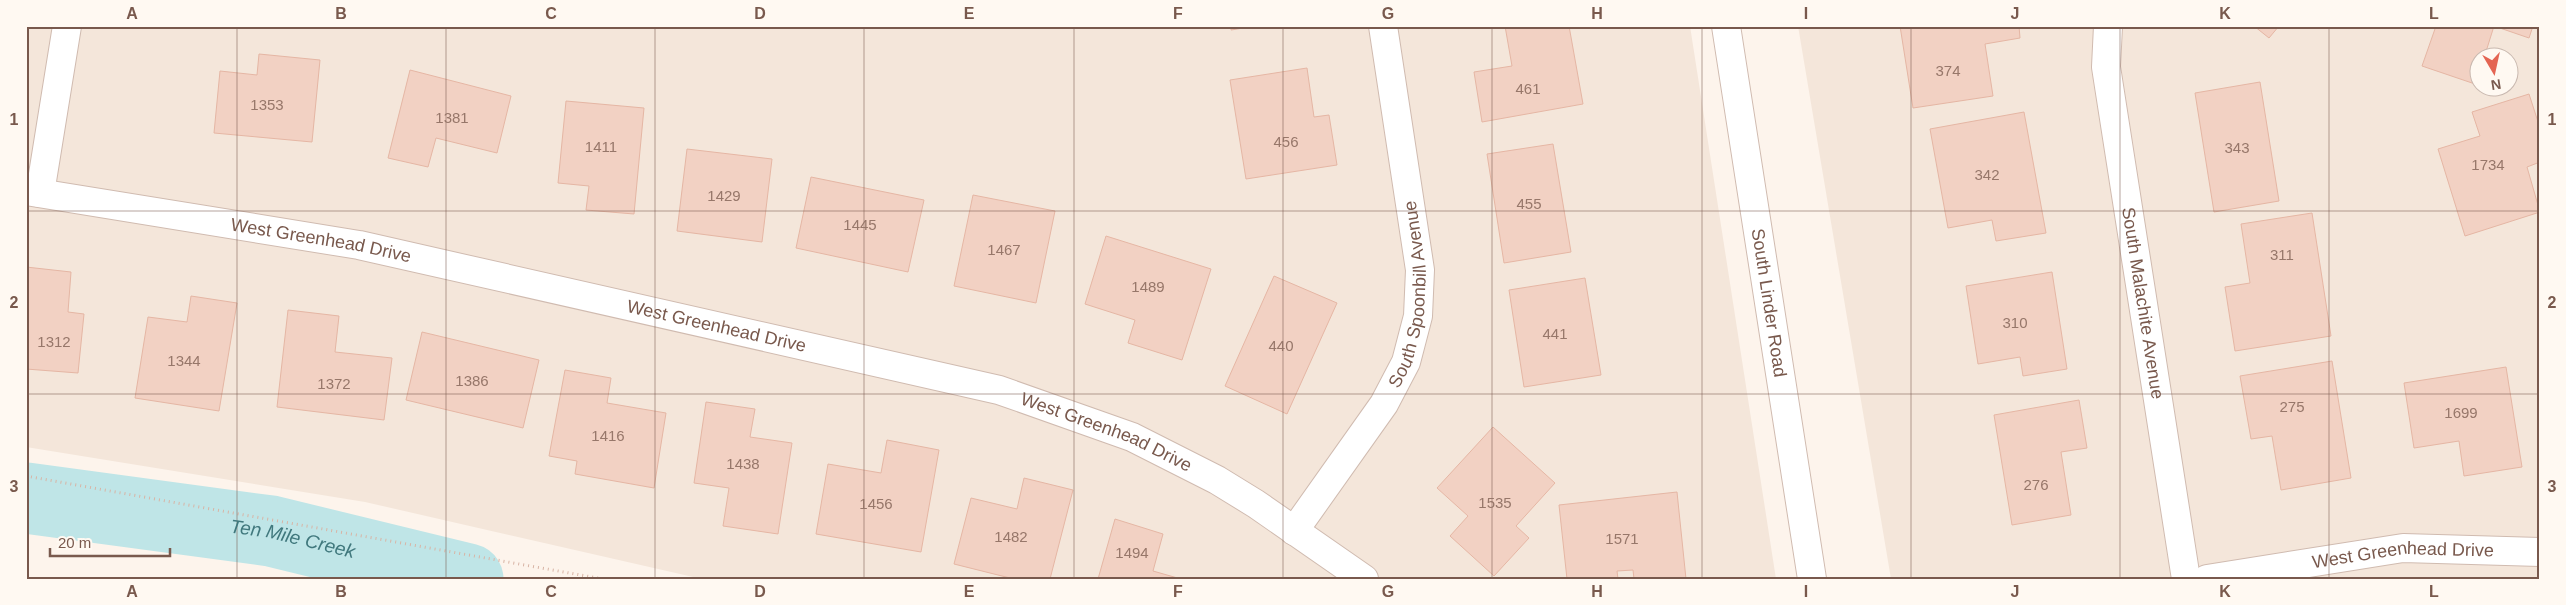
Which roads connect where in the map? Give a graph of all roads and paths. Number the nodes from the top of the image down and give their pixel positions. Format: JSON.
{"nodes":[{"id":1,"x":67,"y":26,"type":"edge"},
{"id":2,"x":1382,"y":26,"type":"edge"},
{"id":3,"x":1726,"y":26,"type":"edge"},
{"id":4,"x":2108,"y":26,"type":"edge"},
{"id":5,"x":33,"y":192,"type":"edge"},
{"id":6,"x":26,"y":476,"type":"edge"},
{"id":7,"x":1294,"y":531,"type":"junction"},
{"id":8,"x":2540,"y":552,"type":"edge"},
{"id":9,"x":603,"y":579,"type":"edge"},
{"id":10,"x":1364,"y":579,"type":"edge"},
{"id":11,"x":1812,"y":579,"type":"edge"},
{"id":12,"x":2186,"y":579,"type":"edge"},
{"id":13,"x":2207,"y":579,"type":"edge"}],
"edges":[{"from":1,"to":5,"type":"street"},
{"from":2,"to":7,"type":"street","name":"South Spoonbill Avenue"},
{"from":3,"to":11,"type":"street","name":"South Linder Road"},
{"from":4,"to":12,"type":"street","name":"South Malachite Avenue"},
{"from":5,"to":7,"type":"street","name":"West Greenhead Drive"},
{"from":6,"to":9,"type":"path"},
{"from":7,"to":10,"type":"street","name":"West Greenhead Drive"},
{"from":8,"to":13,"type":"street","name":"West Greenhead Drive"}]}
